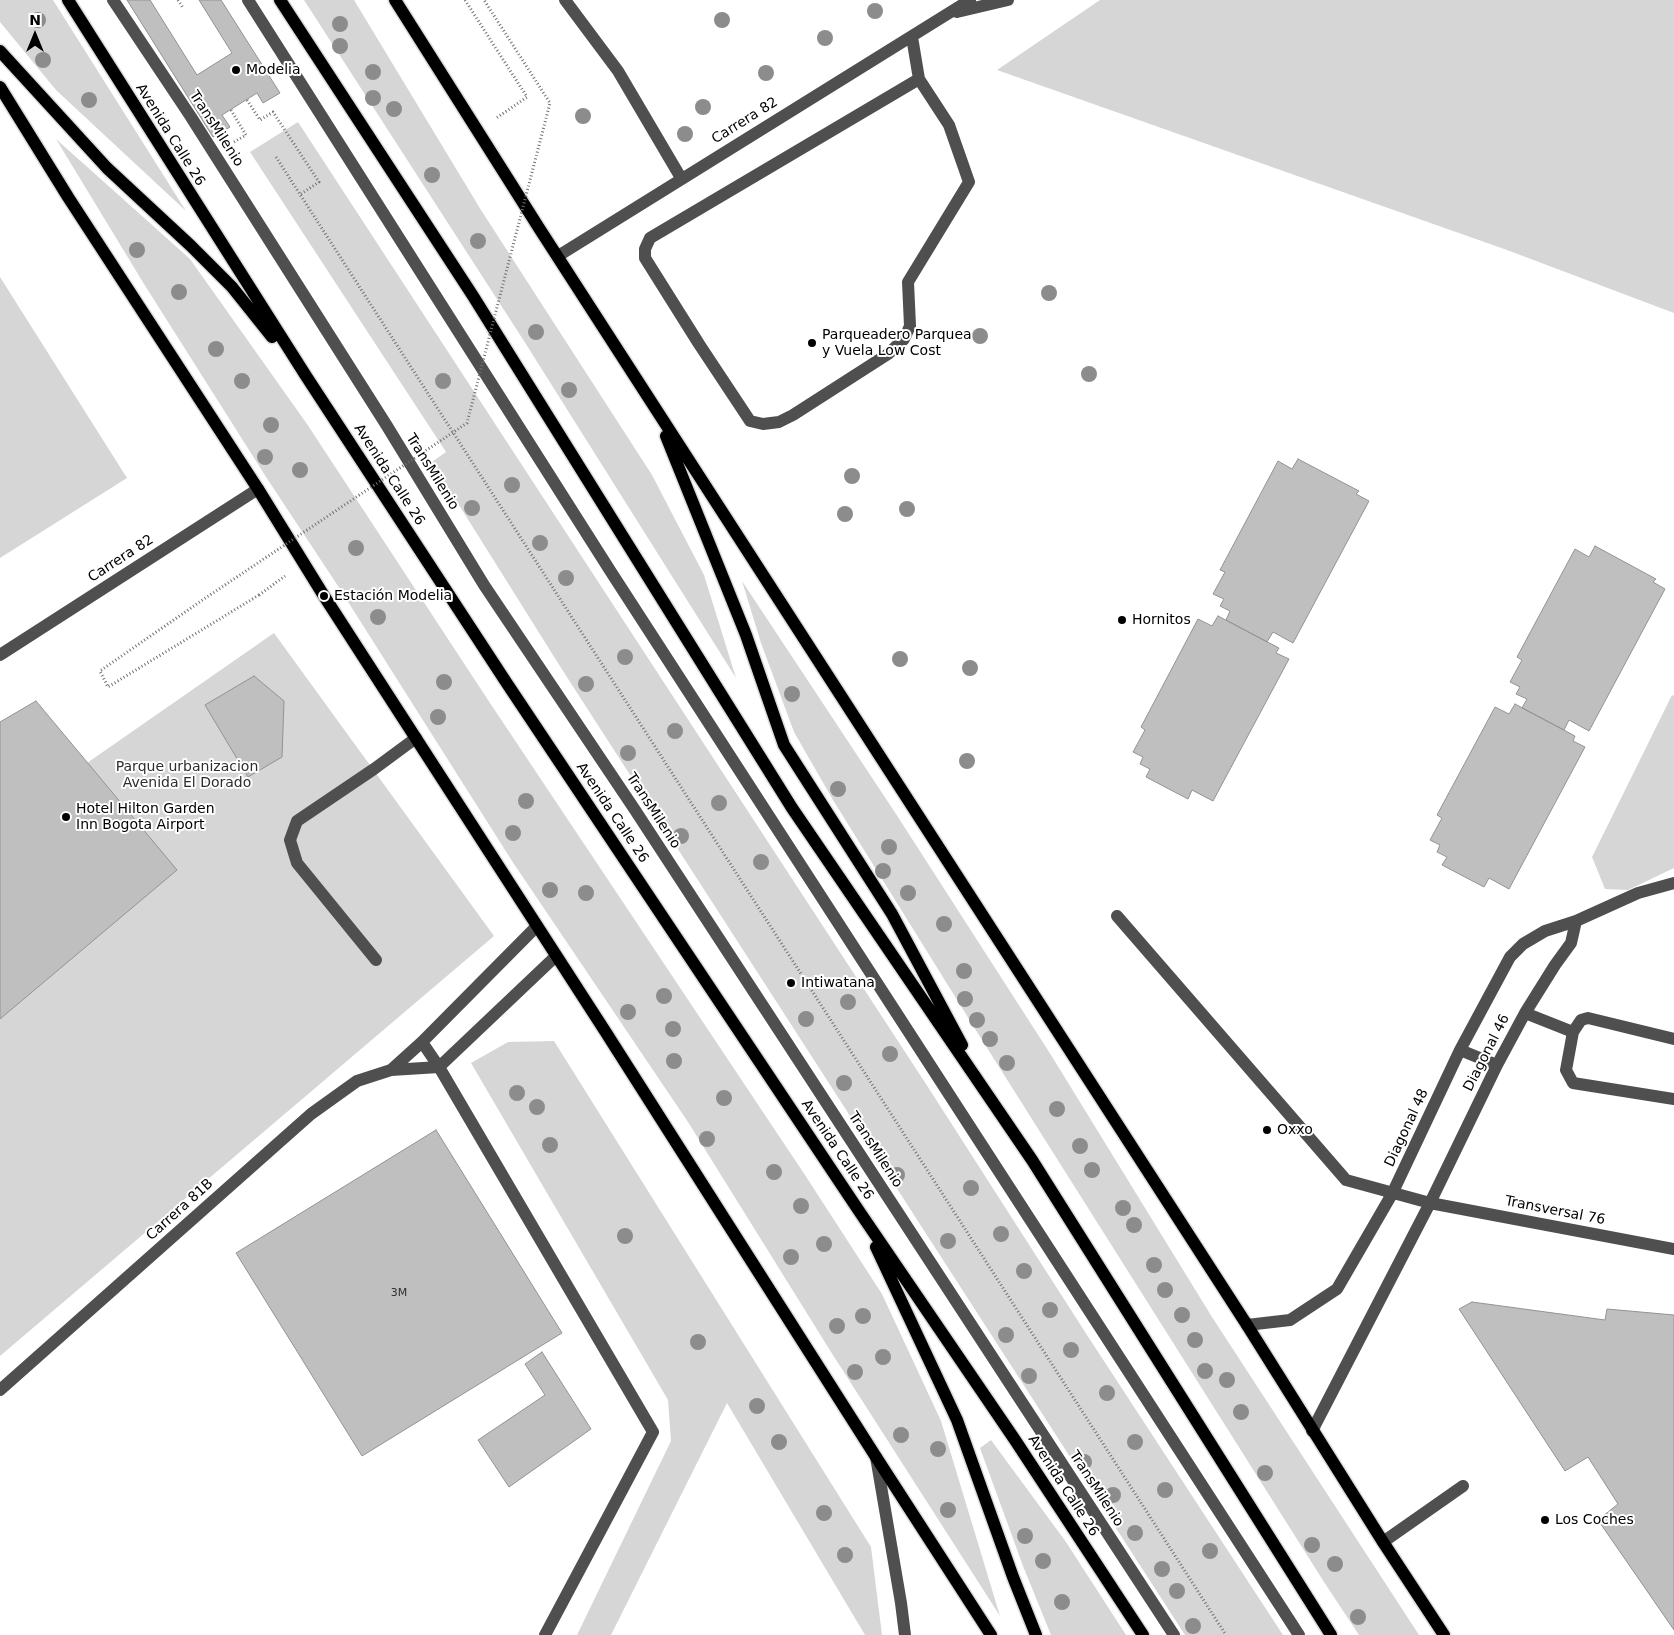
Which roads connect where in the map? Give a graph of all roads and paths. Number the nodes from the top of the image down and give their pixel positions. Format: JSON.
{"nodes":[{"id":1,"x":68,"y":0,"type":"edge"},
{"id":2,"x":113,"y":0,"type":"edge"},
{"id":3,"x":178,"y":0,"type":"edge"},
{"id":4,"x":248,"y":0,"type":"edge"},
{"id":5,"x":280,"y":0,"type":"edge"},
{"id":6,"x":395,"y":0,"type":"edge"},
{"id":7,"x":465,"y":0,"type":"edge"},
{"id":8,"x":484,"y":0,"type":"edge"},
{"id":9,"x":565,"y":0,"type":"edge"},
{"id":10,"x":970,"y":0,"type":"edge"},
{"id":11,"x":1008,"y":0,"type":"edge"},
{"id":12,"x":183,"y":8,"type":"dead end"},
{"id":13,"x":950,"y":14,"type":"junction"},
{"id":14,"x":912,"y":37,"type":"junction"},
{"id":15,"x":0,"y":51,"type":"edge"},
{"id":16,"x":918,"y":79,"type":"junction"},
{"id":17,"x":0,"y":87,"type":"edge"},
{"id":18,"x":247,"y":100,"type":"dead end"},
{"id":19,"x":230,"y":110,"type":"dead end"},
{"id":20,"x":478,"y":130,"type":"junction"},
{"id":21,"x":232,"y":144,"type":"dead end"},
{"id":22,"x":276,"y":157,"type":"dead end"},
{"id":23,"x":681,"y":178,"type":"junction"},
{"id":24,"x":301,"y":194,"type":"junction"},
{"id":25,"x":558,"y":256,"type":"junction"},
{"id":26,"x":306,"y":376,"type":"junction"},
{"id":27,"x":656,"y":410,"type":"junction"},
{"id":28,"x":258,"y":488,"type":"junction"},
{"id":29,"x":304,"y":562,"type":"junction"},
{"id":30,"x":0,"y":655,"type":"edge"},
{"id":31,"x":416,"y":738,"type":"junction"},
{"id":32,"x":1674,"y":883,"type":"edge"},
{"id":33,"x":1116,"y":916,"type":"dead end"},
{"id":34,"x":1576,"y":921,"type":"junction"},
{"id":35,"x":537,"y":926,"type":"junction"},
{"id":36,"x":556,"y":956,"type":"junction"},
{"id":37,"x":376,"y":960,"type":"dead end"},
{"id":38,"x":1525,"y":1013,"type":"junction"},
{"id":39,"x":1573,"y":1032,"type":"junction"},
{"id":40,"x":1674,"y":1039,"type":"edge"},
{"id":41,"x":422,"y":1042,"type":"junction"},
{"id":42,"x":1460,"y":1050,"type":"junction"},
{"id":43,"x":1497,"y":1065,"type":"junction"},
{"id":44,"x":439,"y":1066,"type":"junction"},
{"id":45,"x":391,"y":1070,"type":"junction"},
{"id":46,"x":1674,"y":1099,"type":"edge"},
{"id":47,"x":992,"y":1102,"type":"junction"},
{"id":48,"x":1392,"y":1194,"type":"junction"},
{"id":49,"x":1430,"y":1203,"type":"junction"},
{"id":50,"x":859,"y":1211,"type":"junction"},
{"id":51,"x":1674,"y":1249,"type":"edge"},
{"id":52,"x":1247,"y":1326,"type":"junction"},
{"id":53,"x":0,"y":1390,"type":"edge"},
{"id":54,"x":1312,"y":1430,"type":"junction"},
{"id":55,"x":876,"y":1457,"type":"junction"},
{"id":56,"x":1463,"y":1486,"type":"dead end"},
{"id":57,"x":1383,"y":1542,"type":"junction"},
{"id":58,"x":545,"y":1635,"type":"edge"},
{"id":59,"x":905,"y":1635,"type":"edge"},
{"id":60,"x":991,"y":1635,"type":"edge"},
{"id":61,"x":1036,"y":1635,"type":"edge"},
{"id":62,"x":1143,"y":1635,"type":"edge"},
{"id":63,"x":1174,"y":1635,"type":"edge"},
{"id":64,"x":1226,"y":1635,"type":"edge"},
{"id":65,"x":1299,"y":1635,"type":"edge"},
{"id":66,"x":1331,"y":1635,"type":"edge"},
{"id":67,"x":1444,"y":1635,"type":"edge"}],
"edges":[{"from":1,"to":26,"type":"main road","name":"Avenida Calle 26"},
{"from":2,"to":63,"type":"street","name":"TransMilenio"},
{"from":3,"to":12,"type":"path"},
{"from":4,"to":65,"type":"street"},
{"from":5,"to":47,"type":"main road"},
{"from":6,"to":20,"type":"main road"},
{"from":7,"to":20,"type":"path"},
{"from":8,"to":29,"type":"path","bridge":true},
{"from":9,"to":23,"type":"street"},
{"from":10,"to":13,"type":"street","name":"Carrera 82"},
{"from":11,"to":13,"type":"street","name":"Carrera 82"},
{"from":13,"to":14,"type":"street","name":"Carrera 82"},
{"from":14,"to":16,"type":"street"},
{"from":14,"to":23,"type":"street","name":"Carrera 82"},
{"from":15,"to":26,"type":"main road"},
{"from":16,"to":16,"type":"street"},
{"from":17,"to":28,"type":"main road"},
{"from":18,"to":24,"type":"path"},
{"from":19,"to":21,"type":"path"},
{"from":20,"to":25,"type":"main road"},
{"from":22,"to":24,"type":"path"},
{"from":23,"to":25,"type":"street","name":"Carrera 82"},
{"from":24,"to":64,"type":"path"},
{"from":25,"to":27,"type":"main road"},
{"from":26,"to":50,"type":"main road","name":"Avenida Calle 26"},
{"from":27,"to":47,"type":"main road"},
{"from":27,"to":52,"type":"main road"},
{"from":28,"to":29,"type":"main road"},
{"from":28,"to":30,"type":"street","name":"Carrera 82"},
{"from":29,"to":31,"type":"main road"},
{"from":31,"to":35,"type":"main road"},
{"from":31,"to":37,"type":"street"},
{"from":32,"to":34,"type":"street","name":"Diagonal 48"},
{"from":33,"to":48,"type":"street","name":"Transversal 76"},
{"from":34,"to":38,"type":"street","name":"Diagonal 46"},
{"from":34,"to":42,"type":"street","name":"Diagonal 48"},
{"from":35,"to":36,"type":"main road"},
{"from":35,"to":41,"type":"street","name":"Carrera 81B"},
{"from":36,"to":44,"type":"street"},
{"from":36,"to":55,"type":"main road"},
{"from":38,"to":39,"type":"street"},
{"from":38,"to":43,"type":"street","name":"Diagonal 46"},
{"from":39,"to":40,"type":"street"},
{"from":39,"to":46,"type":"street"},
{"from":41,"to":44,"type":"street"},
{"from":41,"to":45,"type":"street","name":"Carrera 81B"},
{"from":42,"to":43,"type":"street"},
{"from":42,"to":48,"type":"street","name":"Diagonal 48"},
{"from":43,"to":49,"type":"street","name":"Diagonal 46"},
{"from":44,"to":45,"type":"street","name":"Carrera 81B"},
{"from":44,"to":58,"type":"street"},
{"from":45,"to":53,"type":"street","name":"Carrera 81B"},
{"from":47,"to":66,"type":"main road"},
{"from":48,"to":49,"type":"street","name":"Transversal 76"},
{"from":48,"to":52,"type":"street","name":"Diagonal 48"},
{"from":49,"to":51,"type":"street","name":"Transversal 76"},
{"from":49,"to":54,"type":"street"},
{"from":50,"to":61,"type":"main road"},
{"from":50,"to":62,"type":"main road","name":"Avenida Calle 26"},
{"from":52,"to":54,"type":"main road"},
{"from":54,"to":57,"type":"main road"},
{"from":55,"to":59,"type":"street"},
{"from":55,"to":60,"type":"main road"},
{"from":56,"to":57,"type":"street"},
{"from":57,"to":67,"type":"main road"}]}
